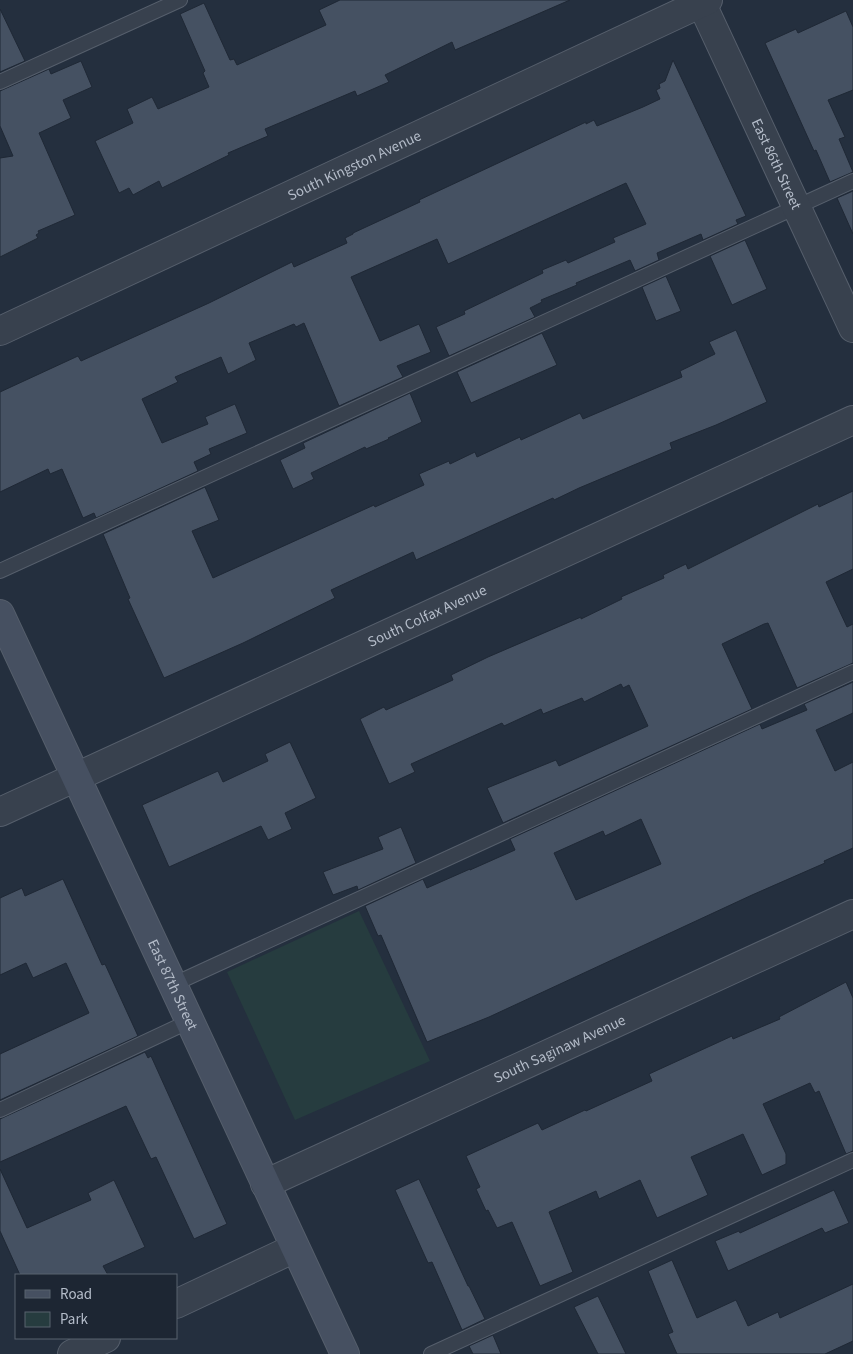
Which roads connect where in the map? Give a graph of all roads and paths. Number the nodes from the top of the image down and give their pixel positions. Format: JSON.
{"nodes":[{"id":1,"x":180,"y":0,"type":"edge"},
{"id":2,"x":703,"y":1,"type":"edge"},
{"id":3,"x":0,"y":82,"type":"edge"},
{"id":4,"x":853,"y":181,"type":"edge"},
{"id":5,"x":796,"y":207,"type":"junction"},
{"id":6,"x":853,"y":328,"type":"edge"},
{"id":7,"x":0,"y":331,"type":"edge"},
{"id":8,"x":853,"y":420,"type":"edge"},
{"id":9,"x":0,"y":571,"type":"edge"},
{"id":10,"x":0,"y":614,"type":"edge"},
{"id":11,"x":853,"y":672,"type":"edge"},
{"id":12,"x":75,"y":776,"type":"junction"},
{"id":13,"x":0,"y":812,"type":"edge"},
{"id":14,"x":853,"y":914,"type":"edge"},
{"id":15,"x":172,"y":985,"type":"junction"},
{"id":16,"x":190,"y":1021,"type":"junction"},
{"id":17,"x":0,"y":1110,"type":"edge"},
{"id":18,"x":853,"y":1160,"type":"edge"},
{"id":19,"x":265,"y":1184,"type":"junction"},
{"id":20,"x":296,"y":1248,"type":"junction"},
{"id":21,"x":178,"y":1303,"type":"edge"},
{"id":22,"x":104,"y":1339,"type":"edge"},
{"id":23,"x":72,"y":1354,"type":"edge"},
{"id":24,"x":345,"y":1354,"type":"edge"},
{"id":25,"x":431,"y":1354,"type":"edge"}],
"edges":[{"from":1,"to":3,"type":"lane"},
{"from":2,"to":5,"type":"street","name":"East 86th Street"},
{"from":2,"to":7,"type":"street","name":"South Kingston Avenue"},
{"from":4,"to":5,"type":"lane"},
{"from":5,"to":6,"type":"street","name":"East 86th Street"},
{"from":5,"to":9,"type":"lane"},
{"from":8,"to":12,"type":"street","name":"South Colfax Avenue"},
{"from":10,"to":12,"type":"main road","name":"East 87th Street"},
{"from":11,"to":15,"type":"lane"},
{"from":12,"to":13,"type":"street","name":"South Colfax Avenue"},
{"from":12,"to":15,"type":"main road","name":"East 87th Street"},
{"from":14,"to":19,"type":"street","name":"South Saginaw Avenue"},
{"from":15,"to":16,"type":"main road","name":"East 87th Street"},
{"from":16,"to":17,"type":"lane"},
{"from":16,"to":19,"type":"main road","name":"East 87th Street"},
{"from":18,"to":25,"type":"lane"},
{"from":19,"to":20,"type":"main road","name":"East 87th Street"},
{"from":20,"to":21,"type":"street"},
{"from":20,"to":24,"type":"main road","name":"East 87th Street"},
{"from":22,"to":23,"type":"street"}]}
